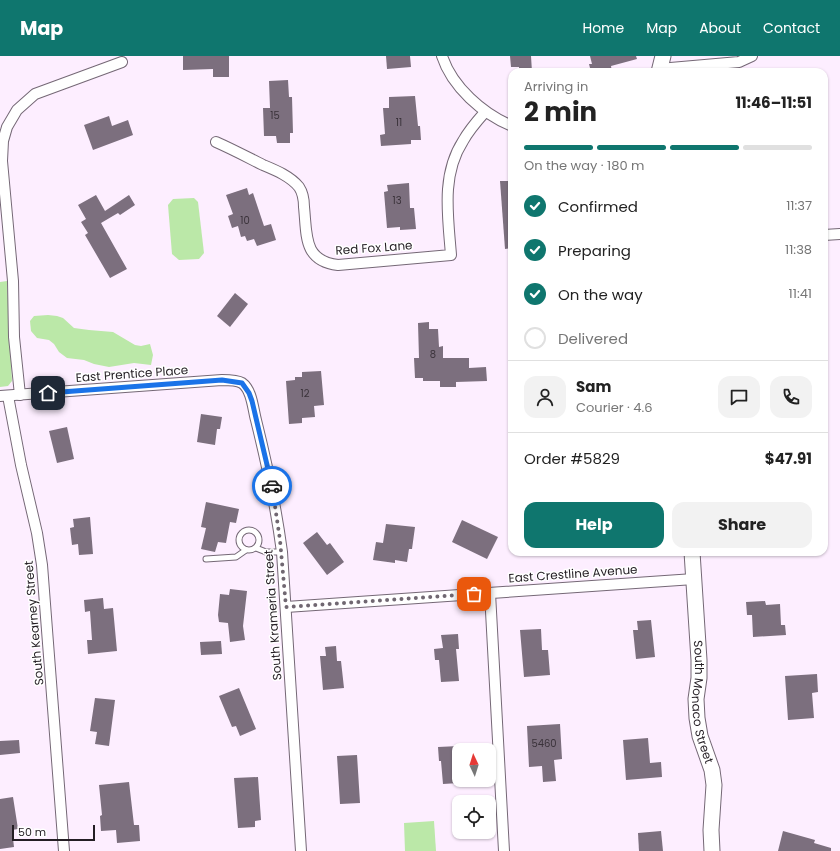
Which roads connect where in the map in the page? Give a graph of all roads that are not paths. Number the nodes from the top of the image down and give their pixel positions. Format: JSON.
{"nodes":[{"id":1,"x":442,"y":56,"type":"edge"},
{"id":2,"x":752,"y":56,"type":"edge"},
{"id":3,"x":122,"y":62,"type":"dead end"},
{"id":4,"x":659,"y":63,"type":"edge"},
{"id":5,"x":485,"y":112,"type":"junction"},
{"id":6,"x":508,"y":124,"type":"edge"},
{"id":7,"x":216,"y":142,"type":"dead end"},
{"id":8,"x":840,"y":234,"type":"edge"},
{"id":9,"x":828,"y":235,"type":"edge"},
{"id":10,"x":242,"y":383,"type":"joint"},
{"id":11,"x":20,"y":395,"type":"junction"},
{"id":12,"x":4,"y":396,"type":"edge"},
{"id":13,"x":256,"y":548,"type":"junction"},
{"id":14,"x":246,"y":550,"type":"junction"},
{"id":15,"x":282,"y":552,"type":"junction"},
{"id":16,"x":692,"y":556,"type":"edge"},
{"id":17,"x":206,"y":559,"type":"dead end"},
{"id":18,"x":694,"y":579,"type":"junction"},
{"id":19,"x":490,"y":593,"type":"junction"},
{"id":20,"x":286,"y":607,"type":"junction"},
{"id":21,"x":64,"y":851,"type":"edge"},
{"id":22,"x":301,"y":851,"type":"edge"},
{"id":23,"x":504,"y":851,"type":"edge"},
{"id":24,"x":712,"y":851,"type":"edge"}],
"edges":[{"from":1,"to":5,"type":"street"},
{"from":2,"to":4,"type":"street"},
{"from":3,"to":11,"type":"street"},
{"from":5,"to":6,"type":"street"},
{"from":5,"to":7,"type":"street","name":"Red Fox Lane"},
{"from":8,"to":9,"type":"street"},
{"from":10,"to":11,"type":"street","name":"East Prentice Place"},
{"from":10,"to":15,"type":"street","name":"South Krameria Street"},
{"from":11,"to":12,"type":"street","name":"East Prentice Place"},
{"from":12,"to":21,"type":"street","name":"South Kearney Street"},
{"from":13,"to":14,"type":"lane"},
{"from":13,"to":14,"type":"lane"},
{"from":13,"to":15,"type":"lane"},
{"from":14,"to":17,"type":"lane"},
{"from":15,"to":20,"type":"street","name":"South Krameria Street"},
{"from":16,"to":18,"type":"street","name":"South Monaco Street"},
{"from":18,"to":19,"type":"street","name":"East Crestline Avenue"},
{"from":18,"to":24,"type":"street","name":"South Monaco Street"},
{"from":19,"to":20,"type":"street","name":"East Crestline Avenue"},
{"from":19,"to":23,"type":"street"},
{"from":20,"to":22,"type":"street","name":"South Krameria Street"}]}
